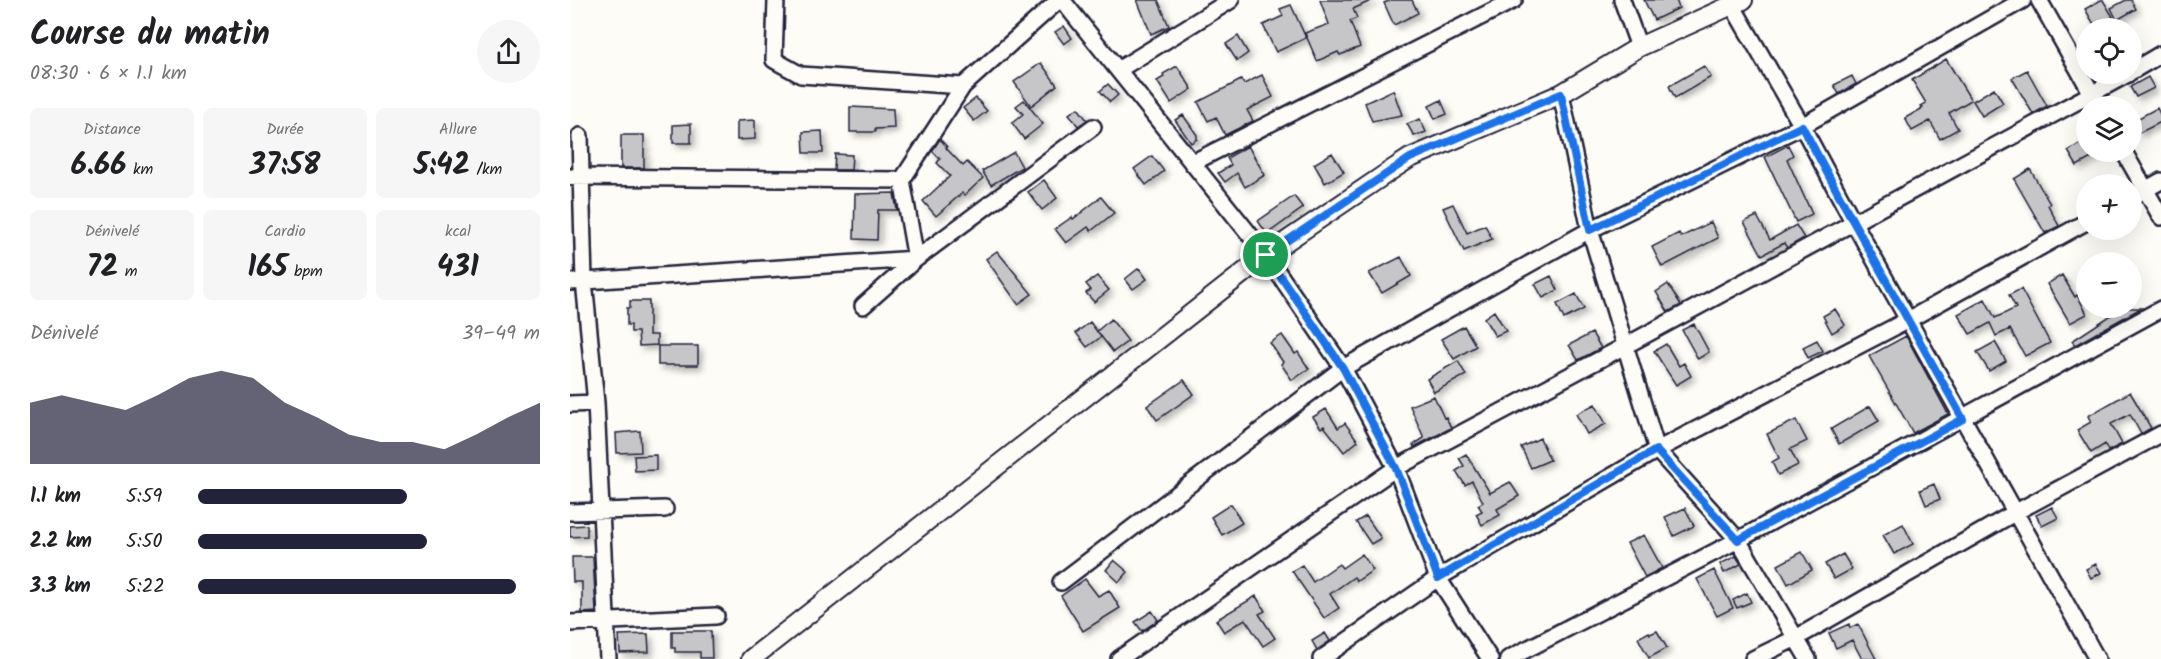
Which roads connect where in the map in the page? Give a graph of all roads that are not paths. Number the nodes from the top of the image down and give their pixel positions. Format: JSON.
{"nodes":[{"id":1,"x":776,"y":0,"type":"edge"},
{"id":2,"x":1060,"y":0,"type":"edge"},
{"id":3,"x":1231,"y":0,"type":"edge"},
{"id":4,"x":1514,"y":0,"type":"edge"},
{"id":5,"x":1622,"y":0,"type":"edge"},
{"id":6,"x":2023,"y":0,"type":"edge"},
{"id":7,"x":2039,"y":0,"type":"edge"},
{"id":8,"x":1738,"y":3,"type":"edge"},
{"id":9,"x":1639,"y":47,"type":"junction"},
{"id":10,"x":2161,"y":54,"type":"edge"},
{"id":11,"x":2142,"y":65,"type":"edge"},
{"id":12,"x":1118,"y":70,"type":"junction"},
{"id":13,"x":2115,"y":84,"type":"edge"},
{"id":14,"x":963,"y":86,"type":"junction"},
{"id":15,"x":1561,"y":94,"type":"junction"},
{"id":16,"x":2093,"y":96,"type":"edge"},
{"id":17,"x":2100,"y":96,"type":"edge"},
{"id":18,"x":2076,"y":110,"type":"edge"},
{"id":19,"x":1802,"y":126,"type":"junction"},
{"id":20,"x":1093,"y":127,"type":"dead end"},
{"id":21,"x":580,"y":136,"type":"dead end"},
{"id":22,"x":2130,"y":162,"type":"edge"},
{"id":23,"x":1192,"y":163,"type":"junction"},
{"id":24,"x":576,"y":177,"type":"edge"},
{"id":25,"x":902,"y":180,"type":"junction"},
{"id":26,"x":2161,"y":182,"type":"edge"},
{"id":27,"x":2146,"y":190,"type":"junction"},
{"id":28,"x":2142,"y":192,"type":"edge"},
{"id":29,"x":2161,"y":217,"type":"edge"},
{"id":30,"x":1854,"y":223,"type":"junction"},
{"id":31,"x":2076,"y":228,"type":"edge"},
{"id":32,"x":1590,"y":230,"type":"junction"},
{"id":33,"x":1266,"y":255,"type":"junction"},
{"id":34,"x":916,"y":260,"type":"junction"},
{"id":35,"x":577,"y":281,"type":"edge"},
{"id":36,"x":863,"y":306,"type":"dead end"},
{"id":37,"x":2161,"y":309,"type":"edge"},
{"id":38,"x":1908,"y":320,"type":"junction"},
{"id":39,"x":1625,"y":346,"type":"junction"},
{"id":40,"x":1343,"y":368,"type":"junction"},
{"id":41,"x":596,"y":403,"type":"junction"},
{"id":42,"x":570,"y":404,"type":"edge"},
{"id":43,"x":1963,"y":419,"type":"junction"},
{"id":44,"x":2161,"y":434,"type":"edge"},
{"id":45,"x":1656,"y":450,"type":"junction"},
{"id":46,"x":1396,"y":468,"type":"junction"},
{"id":47,"x":665,"y":509,"type":"dead end"},
{"id":48,"x":601,"y":511,"type":"junction"},
{"id":49,"x":570,"y":512,"type":"edge"},
{"id":50,"x":2016,"y":512,"type":"junction"},
{"id":51,"x":1738,"y":540,"type":"junction"},
{"id":52,"x":1438,"y":578,"type":"junction"},
{"id":53,"x":1061,"y":582,"type":"dead end"},
{"id":54,"x":716,"y":616,"type":"dead end"},
{"id":55,"x":606,"y":621,"type":"junction"},
{"id":56,"x":570,"y":623,"type":"edge"},
{"id":57,"x":1796,"y":638,"type":"junction"},
{"id":58,"x":608,"y":659,"type":"edge"},
{"id":59,"x":751,"y":659,"type":"edge"},
{"id":60,"x":1119,"y":659,"type":"edge"},
{"id":61,"x":1321,"y":659,"type":"edge"},
{"id":62,"x":1490,"y":659,"type":"edge"},
{"id":63,"x":1508,"y":659,"type":"edge"},
{"id":64,"x":1753,"y":659,"type":"edge"},
{"id":65,"x":1808,"y":659,"type":"edge"},
{"id":66,"x":2097,"y":659,"type":"edge"}],
"edges":[{"from":1,"to":14,"type":"street"},
{"from":2,"to":12,"type":"street"},
{"from":2,"to":14,"type":"street"},
{"from":3,"to":12,"type":"street"},
{"from":4,"to":23,"type":"street"},
{"from":5,"to":9,"type":"street"},
{"from":6,"to":19,"type":"street"},
{"from":7,"to":16,"type":"street"},
{"from":8,"to":9,"type":"main road"},
{"from":8,"to":19,"type":"street"},
{"from":9,"to":15,"type":"main road"},
{"from":10,"to":11,"type":"street"},
{"from":12,"to":23,"type":"street"},
{"from":13,"to":17,"type":"street"},
{"from":14,"to":25,"type":"street"},
{"from":15,"to":32,"type":"street"},
{"from":15,"to":33,"type":"main road"},
{"from":18,"to":30,"type":"street"},
{"from":19,"to":30,"type":"street"},
{"from":19,"to":32,"type":"street"},
{"from":20,"to":34,"type":"street"},
{"from":21,"to":24,"type":"street"},
{"from":22,"to":27,"type":"street"},
{"from":23,"to":33,"type":"street"},
{"from":24,"to":25,"type":"street"},
{"from":24,"to":35,"type":"street"},
{"from":25,"to":34,"type":"street"},
{"from":26,"to":27,"type":"street"},
{"from":27,"to":28,"type":"street"},
{"from":27,"to":29,"type":"street"},
{"from":30,"to":38,"type":"street"},
{"from":30,"to":39,"type":"street"},
{"from":31,"to":38,"type":"street"},
{"from":32,"to":39,"type":"street"},
{"from":32,"to":40,"type":"street"},
{"from":33,"to":40,"type":"street"},
{"from":33,"to":59,"type":"main road"},
{"from":34,"to":35,"type":"street"},
{"from":34,"to":36,"type":"street"},
{"from":35,"to":41,"type":"street"},
{"from":37,"to":43,"type":"street"},
{"from":38,"to":43,"type":"street"},
{"from":38,"to":45,"type":"street"},
{"from":39,"to":45,"type":"street"},
{"from":39,"to":46,"type":"street"},
{"from":40,"to":46,"type":"street"},
{"from":40,"to":53,"type":"street"},
{"from":41,"to":42,"type":"street"},
{"from":41,"to":48,"type":"street"},
{"from":43,"to":50,"type":"street"},
{"from":43,"to":51,"type":"street"},
{"from":44,"to":50,"type":"street"},
{"from":45,"to":51,"type":"street"},
{"from":45,"to":52,"type":"street"},
{"from":46,"to":52,"type":"street"},
{"from":46,"to":60,"type":"street"},
{"from":47,"to":48,"type":"street"},
{"from":48,"to":49,"type":"street"},
{"from":48,"to":55,"type":"street"},
{"from":50,"to":57,"type":"street"},
{"from":50,"to":66,"type":"street"},
{"from":51,"to":57,"type":"street"},
{"from":51,"to":63,"type":"street"},
{"from":52,"to":61,"type":"street"},
{"from":52,"to":62,"type":"street"},
{"from":54,"to":55,"type":"street"},
{"from":55,"to":56,"type":"street"},
{"from":55,"to":58,"type":"street"},
{"from":57,"to":64,"type":"street"},
{"from":57,"to":65,"type":"street"}]}
